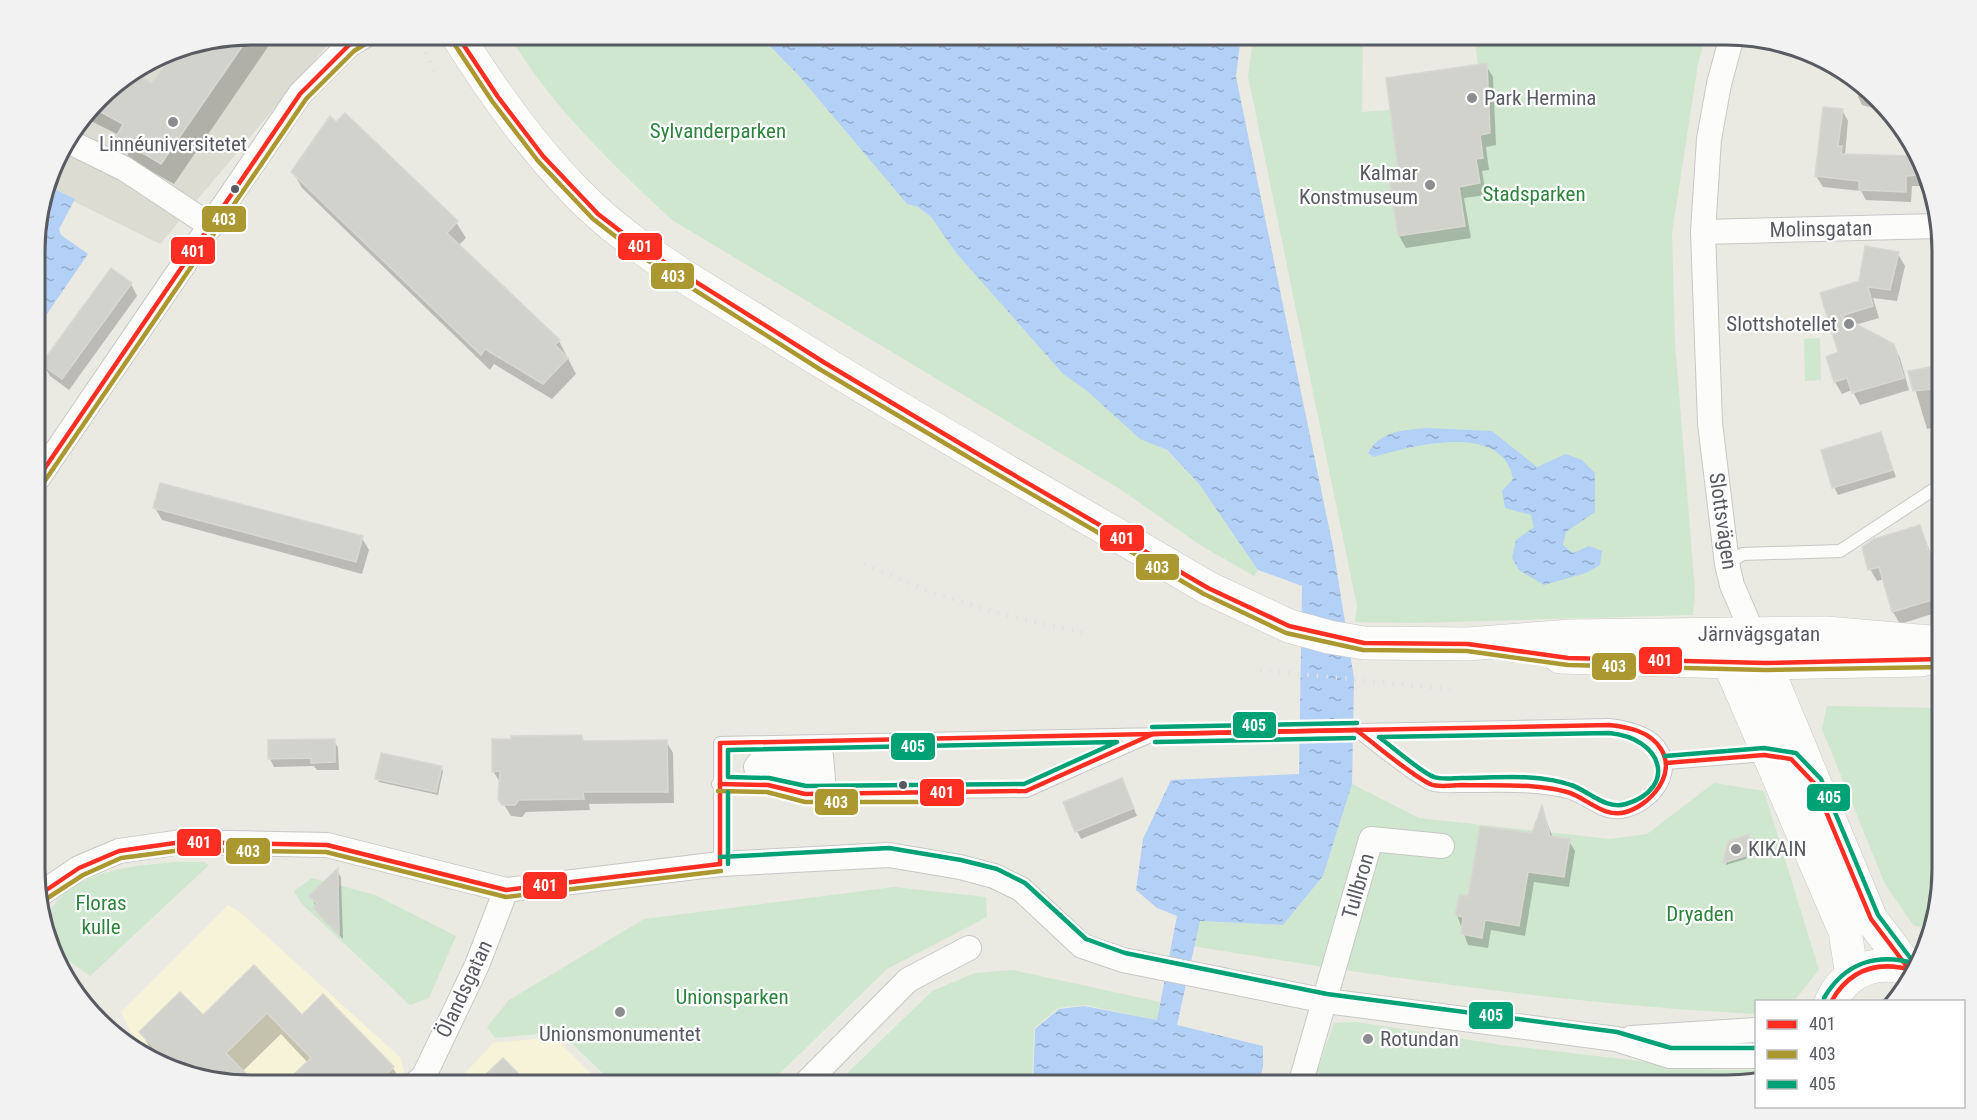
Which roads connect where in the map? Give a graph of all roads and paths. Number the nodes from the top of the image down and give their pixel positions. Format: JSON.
{"nodes":[{"id":1,"x":349,"y":45,"type":"edge"},
{"id":2,"x":464,"y":45,"type":"edge"},
{"id":3,"x":1729,"y":45,"type":"edge"},
{"id":4,"x":75,"y":145,"type":"edge"},
{"id":5,"x":211,"y":226,"type":"junction"},
{"id":6,"x":1930,"y":226,"type":"edge"},
{"id":7,"x":1703,"y":232,"type":"junction"},
{"id":8,"x":45,"y":468,"type":"edge"},
{"id":9,"x":1932,"y":491,"type":"edge"},
{"id":10,"x":1727,"y":564,"type":"junction"},
{"id":11,"x":1932,"y":642,"type":"edge"},
{"id":12,"x":1722,"y":648,"type":"junction"},
{"id":13,"x":1759,"y":649,"type":"junction"},
{"id":14,"x":1932,"y":658,"type":"edge"},
{"id":15,"x":1356,"y":730,"type":"junction"},
{"id":16,"x":1154,"y":734,"type":"junction"},
{"id":17,"x":1771,"y":756,"type":"junction"},
{"id":18,"x":1666,"y":763,"type":"junction"},
{"id":19,"x":1814,"y":783,"type":"junction"},
{"id":20,"x":718,"y":784,"type":"junction"},
{"id":21,"x":1442,"y":846,"type":"dead end"},
{"id":22,"x":720,"y":864,"type":"junction"},
{"id":23,"x":47,"y":890,"type":"edge"},
{"id":24,"x":506,"y":890,"type":"junction"},
{"id":25,"x":969,"y":948,"type":"dead end"},
{"id":26,"x":1908,"y":965,"type":"edge"},
{"id":27,"x":1906,"y":969,"type":"edge"},
{"id":28,"x":1851,"y":976,"type":"junction"},
{"id":29,"x":1832,"y":1000,"type":"edge"},
{"id":30,"x":1326,"y":1001,"type":"junction"},
{"id":31,"x":1755,"y":1029,"type":"edge"},
{"id":32,"x":1616,"y":1039,"type":"junction"},
{"id":33,"x":1755,"y":1056,"type":"edge"},
{"id":34,"x":425,"y":1075,"type":"edge"},
{"id":35,"x":814,"y":1075,"type":"edge"},
{"id":36,"x":1303,"y":1075,"type":"edge"}],
"edges":[{"from":1,"to":5,"type":"street"},
{"from":2,"to":12,"type":"main road","name":"Järnvägsgatan"},
{"from":3,"to":7,"type":"street","name":"Slottsvägen"},
{"from":4,"to":5,"type":"street"},
{"from":5,"to":8,"type":"street"},
{"from":6,"to":7,"type":"street","name":"Molinsgatan"},
{"from":7,"to":10,"type":"street","name":"Slottsvägen"},
{"from":9,"to":10,"type":"lane"},
{"from":10,"to":13,"type":"street","name":"Slottsvägen"},
{"from":11,"to":13,"type":"main road","name":"Järnvägsgatan"},
{"from":12,"to":13,"type":"main road","name":"Järnvägsgatan"},
{"from":12,"to":17,"type":"main road"},
{"from":13,"to":14,"type":"main road","name":"Järnvägsgatan"},
{"from":13,"to":19,"type":"main road","name":"Slottsvägen"},
{"from":15,"to":16,"type":"lane"},
{"from":15,"to":18,"type":"lane"},
{"from":15,"to":18,"type":"lane"},
{"from":16,"to":20,"type":"lane"},
{"from":16,"to":20,"type":"lane"},
{"from":17,"to":18,"type":"lane"},
{"from":17,"to":19,"type":"lane"},
{"from":17,"to":28,"type":"main road"},
{"from":19,"to":26,"type":"main road","name":"Slottsvägen"},
{"from":20,"to":22,"type":"lane"},
{"from":21,"to":30,"type":"street","name":"Tullbron"},
{"from":22,"to":24,"type":"street"},
{"from":22,"to":30,"type":"street"},
{"from":23,"to":24,"type":"street"},
{"from":24,"to":34,"type":"street","name":"Ölandsgatan"},
{"from":25,"to":35,"type":"street"},
{"from":27,"to":28,"type":"main road"},
{"from":28,"to":29,"type":"main road"},
{"from":30,"to":32,"type":"street"},
{"from":30,"to":36,"type":"street"},
{"from":31,"to":32,"type":"street"},
{"from":32,"to":33,"type":"street"}]}
